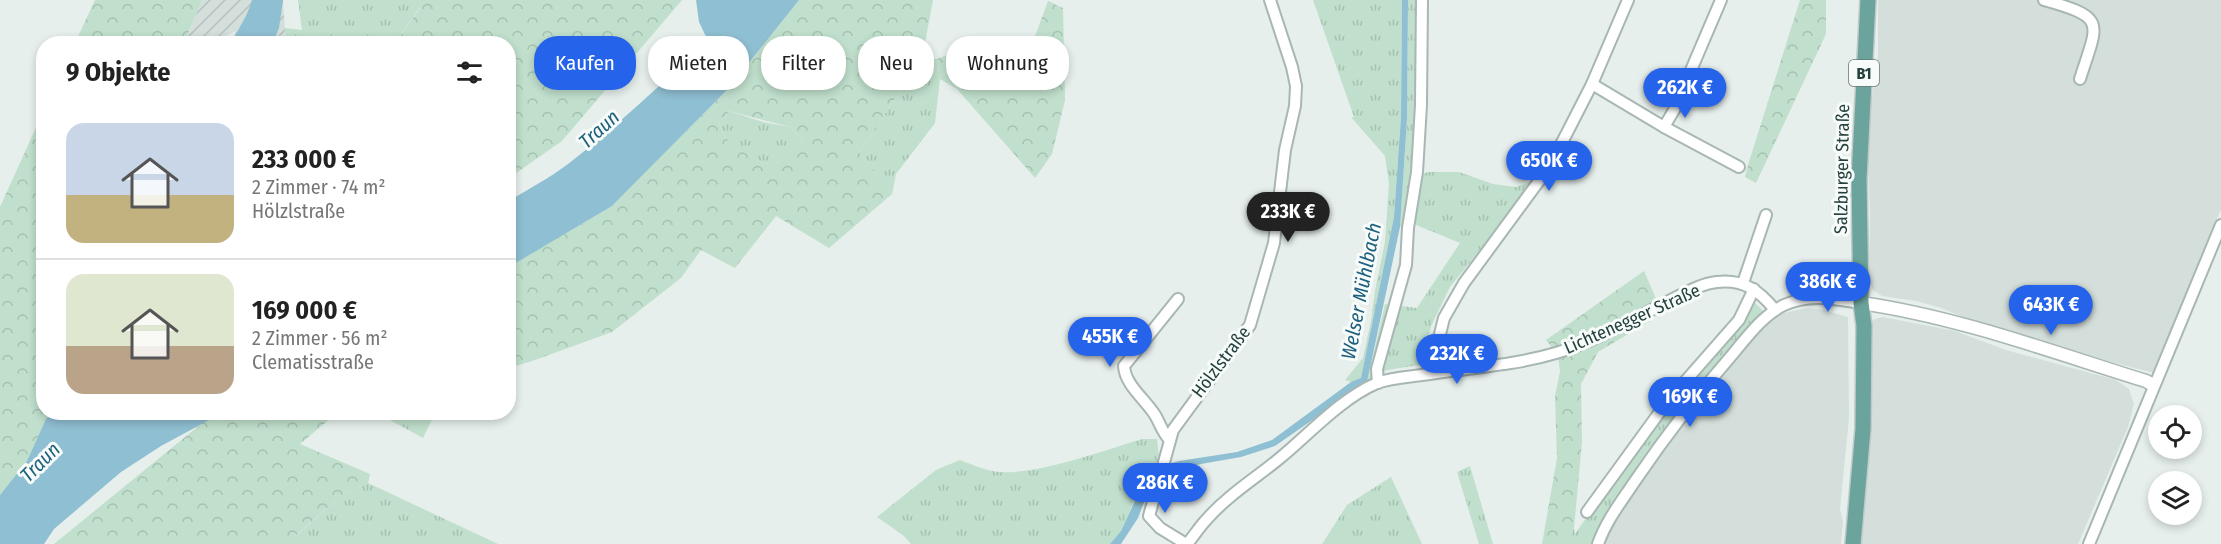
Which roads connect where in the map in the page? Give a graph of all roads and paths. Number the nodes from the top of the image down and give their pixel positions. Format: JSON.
{"nodes":[{"id":1,"x":1270,"y":0,"type":"edge"},
{"id":2,"x":1422,"y":0,"type":"edge"},
{"id":3,"x":1628,"y":0,"type":"edge"},
{"id":4,"x":1721,"y":0,"type":"edge"},
{"id":5,"x":1868,"y":0,"type":"edge"},
{"id":6,"x":2044,"y":0,"type":"edge"},
{"id":7,"x":2080,"y":79,"type":"dead end"},
{"id":8,"x":1592,"y":84,"type":"junction"},
{"id":9,"x":1664,"y":127,"type":"junction"},
{"id":10,"x":1739,"y":167,"type":"dead end"},
{"id":11,"x":1766,"y":215,"type":"dead end"},
{"id":12,"x":2221,"y":225,"type":"edge"},
{"id":13,"x":1743,"y":283,"type":"junction"},
{"id":14,"x":1754,"y":289,"type":"junction"},
{"id":15,"x":1178,"y":299,"type":"dead end"},
{"id":16,"x":1861,"y":303,"type":"junction"},
{"id":17,"x":1775,"y":310,"type":"junction"},
{"id":18,"x":1442,"y":372,"type":"junction"},
{"id":19,"x":1378,"y":383,"type":"junction"},
{"id":20,"x":2154,"y":385,"type":"junction"},
{"id":21,"x":1169,"y":440,"type":"junction"},
{"id":22,"x":1587,"y":512,"type":"dead end"},
{"id":23,"x":1187,"y":544,"type":"edge"},
{"id":24,"x":1598,"y":544,"type":"edge"},
{"id":25,"x":1845,"y":544,"type":"edge"},
{"id":26,"x":1854,"y":544,"type":"edge"},
{"id":27,"x":2089,"y":544,"type":"edge"}],
"edges":[{"from":1,"to":21,"type":"street","name":"Hölzlstraße"},
{"from":2,"to":19,"type":"street"},
{"from":3,"to":8,"type":"street"},
{"from":4,"to":9,"type":"street"},
{"from":5,"to":16,"type":"main road","name":"Salzburger Straße","number":"B1"},
{"from":6,"to":7,"type":"street"},
{"from":8,"to":9,"type":"street"},
{"from":8,"to":18,"type":"street"},
{"from":9,"to":10,"type":"street"},
{"from":11,"to":13,"type":"street"},
{"from":12,"to":20,"type":"street"},
{"from":13,"to":14,"type":"street","name":"Lichtenegger Straße"},
{"from":13,"to":18,"type":"street","name":"Lichtenegger Straße"},
{"from":14,"to":17,"type":"street","name":"Lichtenegger Straße"},
{"from":14,"to":22,"type":"street"},
{"from":15,"to":21,"type":"street"},
{"from":16,"to":17,"type":"street"},
{"from":16,"to":20,"type":"street"},
{"from":16,"to":25,"type":"main road","name":"Salzburger Straße","number":"B1"},
{"from":16,"to":26,"type":"main road","name":"Salzburger Straße","number":"B1"},
{"from":17,"to":24,"type":"street"},
{"from":18,"to":19,"type":"street","name":"Lichtenegger Straße"},
{"from":19,"to":23,"type":"street","name":"Lichtenegger Straße"},
{"from":20,"to":27,"type":"street"},
{"from":21,"to":23,"type":"street","name":"Hölzlstraße"}]}
